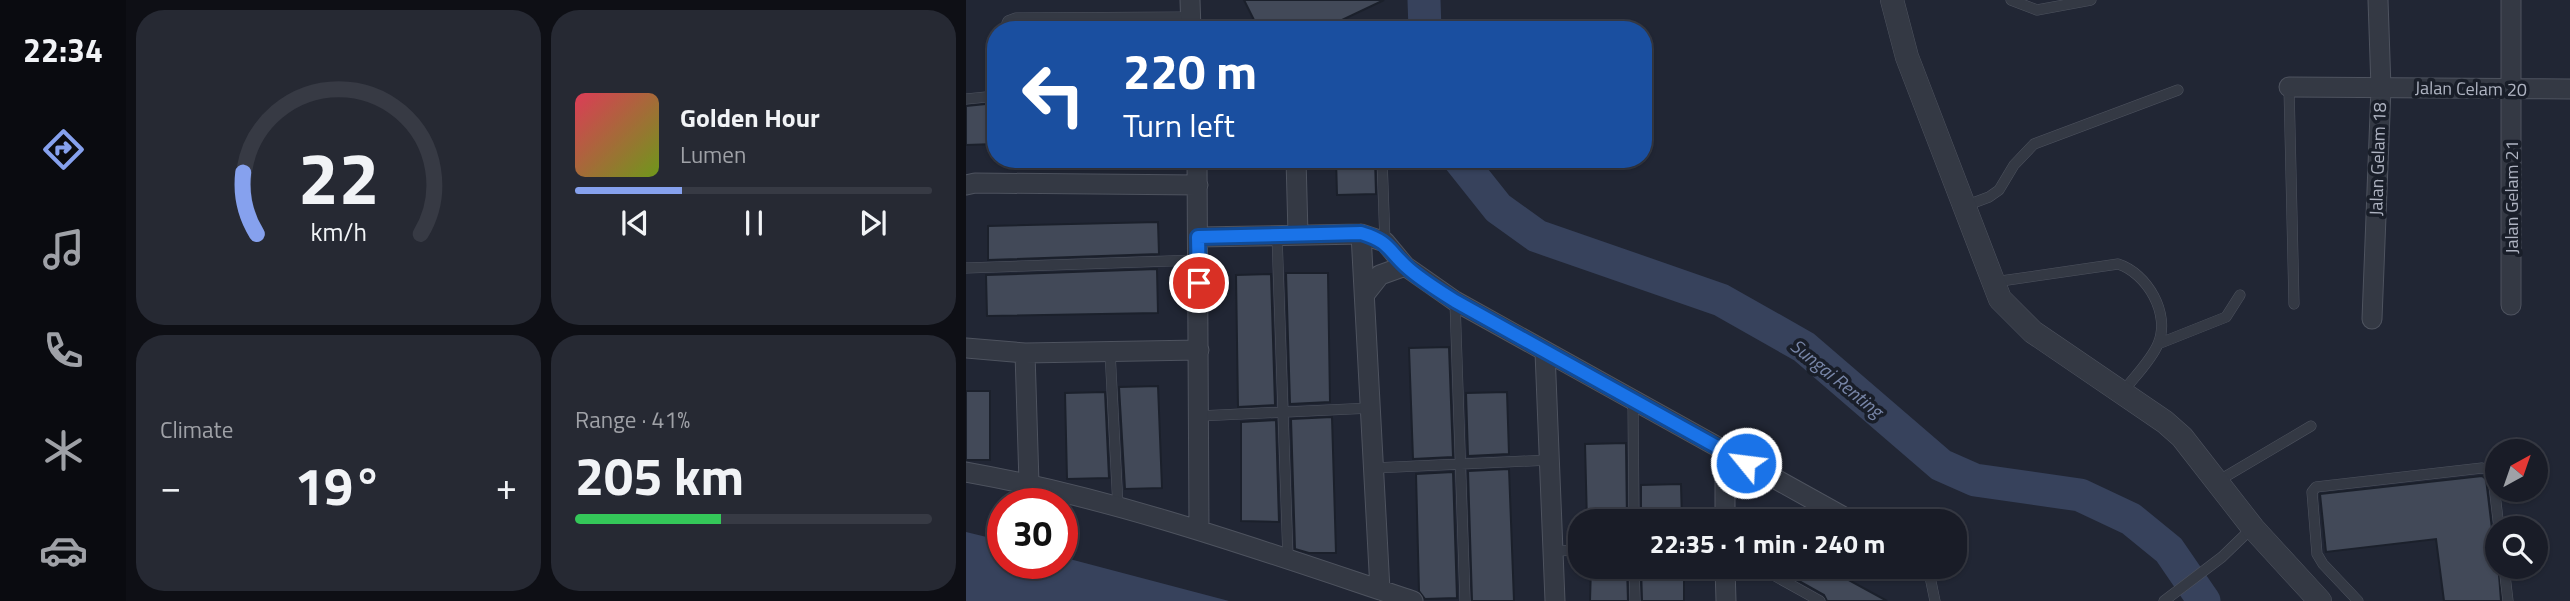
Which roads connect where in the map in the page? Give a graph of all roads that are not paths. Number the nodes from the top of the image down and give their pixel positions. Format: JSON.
{"nodes":[{"id":1,"x":1892,"y":0,"type":"edge"},
{"id":2,"x":2011,"y":0,"type":"edge"},
{"id":3,"x":2091,"y":0,"type":"edge"},
{"id":4,"x":2378,"y":0,"type":"edge"},
{"id":5,"x":2511,"y":0,"type":"edge"},
{"id":6,"x":1191,"y":16,"type":"edge"},
{"id":7,"x":1007,"y":21,"type":"edge"},
{"id":8,"x":2289,"y":87,"type":"joint"},
{"id":9,"x":2381,"y":88,"type":"junction"},
{"id":10,"x":2570,"y":89,"type":"edge"},
{"id":11,"x":2178,"y":90,"type":"dead end"},
{"id":12,"x":2513,"y":90,"type":"junction"},
{"id":13,"x":987,"y":97,"type":"edge"},
{"id":14,"x":966,"y":99,"type":"edge"},
{"id":15,"x":1197,"y":168,"type":"edge"},
{"id":16,"x":1296,"y":168,"type":"edge"},
{"id":17,"x":1381,"y":168,"type":"edge"},
{"id":18,"x":1198,"y":184,"type":"junction"},
{"id":19,"x":966,"y":185,"type":"edge"},
{"id":20,"x":1964,"y":206,"type":"junction"},
{"id":21,"x":1361,"y":233,"type":"junction"},
{"id":22,"x":1298,"y":234,"type":"junction"},
{"id":23,"x":1278,"y":235,"type":"junction"},
{"id":24,"x":1198,"y":237,"type":"junction"},
{"id":25,"x":1385,"y":242,"type":"junction"},
{"id":26,"x":1198,"y":260,"type":"junction"},
{"id":27,"x":1405,"y":266,"type":"junction"},
{"id":28,"x":966,"y":268,"type":"edge"},
{"id":29,"x":1994,"y":282,"type":"junction"},
{"id":30,"x":1365,"y":294,"type":"junction"},
{"id":31,"x":2240,"y":295,"type":"dead end"},
{"id":32,"x":1455,"y":301,"type":"junction"},
{"id":33,"x":2294,"y":304,"type":"dead end"},
{"id":34,"x":2511,"y":305,"type":"dead end"},
{"id":35,"x":2372,"y":319,"type":"dead end"},
{"id":36,"x":2158,"y":344,"type":"junction"},
{"id":37,"x":966,"y":348,"type":"edge"},
{"id":38,"x":1199,"y":350,"type":"junction"},
{"id":39,"x":1110,"y":351,"type":"junction"},
{"id":40,"x":1545,"y":352,"type":"junction"},
{"id":41,"x":1025,"y":353,"type":"junction"},
{"id":42,"x":2122,"y":393,"type":"junction"},
{"id":43,"x":1633,"y":401,"type":"junction"},
{"id":44,"x":1371,"y":408,"type":"junction"},
{"id":45,"x":1283,"y":412,"type":"junction"},
{"id":46,"x":1199,"y":416,"type":"junction"},
{"id":47,"x":2312,"y":426,"type":"dead end"},
{"id":48,"x":1725,"y":451,"type":"junction"},
{"id":49,"x":1549,"y":460,"type":"junction"},
{"id":50,"x":1461,"y":464,"type":"junction"},
{"id":51,"x":1374,"y":468,"type":"junction"},
{"id":52,"x":966,"y":471,"type":"edge"},
{"id":53,"x":2218,"y":482,"type":"junction"},
{"id":54,"x":1029,"y":483,"type":"junction"},
{"id":55,"x":1118,"y":507,"type":"junction"},
{"id":56,"x":1634,"y":509,"type":"edge"},
{"id":57,"x":1725,"y":509,"type":"edge"},
{"id":58,"x":1830,"y":509,"type":"edge"},
{"id":59,"x":2498,"y":516,"type":"edge"},
{"id":60,"x":2253,"y":528,"type":"junction"},
{"id":61,"x":1199,"y":529,"type":"junction"},
{"id":62,"x":1568,"y":550,"type":"edge"},
{"id":63,"x":1553,"y":551,"type":"junction"},
{"id":64,"x":1288,"y":559,"type":"junction"},
{"id":65,"x":1634,"y":579,"type":"edge"},
{"id":66,"x":1725,"y":579,"type":"edge"},
{"id":67,"x":1781,"y":579,"type":"edge"},
{"id":68,"x":1930,"y":579,"type":"edge"},
{"id":69,"x":2505,"y":579,"type":"edge"},
{"id":70,"x":1380,"y":590,"type":"junction"},
{"id":71,"x":2165,"y":600,"type":"edge"},
{"id":72,"x":1413,"y":601,"type":"edge"},
{"id":73,"x":1465,"y":601,"type":"edge"},
{"id":74,"x":1555,"y":601,"type":"edge"},
{"id":75,"x":1635,"y":601,"type":"edge"},
{"id":76,"x":1726,"y":601,"type":"edge"},
{"id":77,"x":1821,"y":601,"type":"edge"},
{"id":78,"x":1935,"y":601,"type":"edge"},
{"id":79,"x":2320,"y":601,"type":"edge"},
{"id":80,"x":2358,"y":601,"type":"edge"},
{"id":81,"x":2508,"y":601,"type":"edge"}],
"edges":[{"from":1,"to":20,"type":"street"},
{"from":2,"to":3,"type":"lane"},
{"from":4,"to":9,"type":"street","name":"Jalan Gelam 18"},
{"from":5,"to":12,"type":"street","name":"Jalan Gelam 21"},
{"from":6,"to":7,"type":"lane"},
{"from":8,"to":9,"type":"street","name":"Jalan Celam 20"},
{"from":8,"to":33,"type":"lane"},
{"from":9,"to":12,"type":"street","name":"Jalan Celam 20"},
{"from":9,"to":35,"type":"street","name":"Jalan Gelam 18"},
{"from":10,"to":12,"type":"street","name":"Jalan Celam 20"},
{"from":11,"to":20,"type":"lane"},
{"from":12,"to":34,"type":"street","name":"Jalan Gelam 21"},
{"from":13,"to":14,"type":"lane"},
{"from":15,"to":18,"type":"street"},
{"from":16,"to":22,"type":"street"},
{"from":17,"to":25,"type":"lane"},
{"from":18,"to":19,"type":"street"},
{"from":18,"to":24,"type":"street"},
{"from":20,"to":29,"type":"street"},
{"from":21,"to":22,"type":"street"},
{"from":21,"to":25,"type":"street"},
{"from":21,"to":30,"type":"street"},
{"from":22,"to":23,"type":"street"},
{"from":23,"to":24,"type":"street"},
{"from":23,"to":45,"type":"lane"},
{"from":24,"to":26,"type":"street"},
{"from":25,"to":27,"type":"street"},
{"from":26,"to":28,"type":"lane"},
{"from":26,"to":38,"type":"street"},
{"from":27,"to":30,"type":"street"},
{"from":27,"to":32,"type":"street"},
{"from":29,"to":36,"type":"lane"},
{"from":29,"to":42,"type":"street"},
{"from":30,"to":44,"type":"street"},
{"from":31,"to":36,"type":"lane"},
{"from":32,"to":40,"type":"street"},
{"from":32,"to":50,"type":"lane"},
{"from":36,"to":42,"type":"lane"},
{"from":37,"to":41,"type":"street"},
{"from":38,"to":39,"type":"street"},
{"from":38,"to":46,"type":"street"},
{"from":39,"to":41,"type":"street"},
{"from":39,"to":55,"type":"lane"},
{"from":40,"to":43,"type":"street"},
{"from":40,"to":49,"type":"street"},
{"from":41,"to":54,"type":"street"},
{"from":42,"to":53,"type":"street"},
{"from":43,"to":48,"type":"street"},
{"from":43,"to":56,"type":"lane"},
{"from":44,"to":45,"type":"lane"},
{"from":44,"to":51,"type":"street"},
{"from":45,"to":46,"type":"lane"},
{"from":45,"to":64,"type":"lane"},
{"from":46,"to":61,"type":"street"},
{"from":47,"to":53,"type":"lane"},
{"from":48,"to":57,"type":"street"},
{"from":48,"to":58,"type":"street"},
{"from":49,"to":50,"type":"lane"},
{"from":49,"to":63,"type":"street"},
{"from":50,"to":51,"type":"lane"},
{"from":50,"to":73,"type":"lane"},
{"from":51,"to":70,"type":"street"},
{"from":52,"to":54,"type":"street"},
{"from":53,"to":60,"type":"street"},
{"from":54,"to":55,"type":"street"},
{"from":55,"to":61,"type":"street"},
{"from":59,"to":80,"type":"lane"},
{"from":60,"to":71,"type":"lane"},
{"from":60,"to":79,"type":"street"},
{"from":61,"to":64,"type":"street"},
{"from":62,"to":63,"type":"lane"},
{"from":63,"to":74,"type":"street"},
{"from":64,"to":70,"type":"street"},
{"from":65,"to":75,"type":"lane"},
{"from":66,"to":76,"type":"street"},
{"from":67,"to":77,"type":"lane"},
{"from":68,"to":78,"type":"lane"},
{"from":69,"to":81,"type":"lane"},
{"from":70,"to":72,"type":"street"}]}
